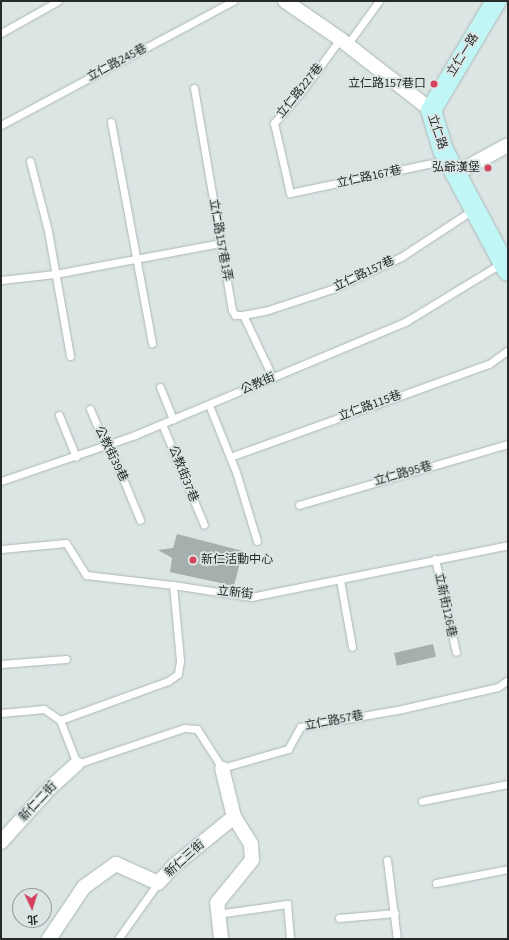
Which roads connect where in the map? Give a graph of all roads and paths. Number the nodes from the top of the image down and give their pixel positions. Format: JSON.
{"nodes":[{"id":1,"x":58,"y":1,"type":"edge"},
{"id":2,"x":233,"y":1,"type":"edge"},
{"id":3,"x":286,"y":1,"type":"edge"},
{"id":4,"x":379,"y":1,"type":"edge"},
{"id":5,"x":496,"y":1,"type":"edge"},
{"id":6,"x":1,"y":32,"type":"edge"},
{"id":7,"x":343,"y":42,"type":"junction"},
{"id":8,"x":194,"y":88,"type":"dead end"},
{"id":9,"x":430,"y":110,"type":"junction"},
{"id":10,"x":110,"y":122,"type":"dead end"},
{"id":11,"x":1,"y":125,"type":"edge"},
{"id":12,"x":508,"y":145,"type":"edge"},
{"id":13,"x":30,"y":161,"type":"dead end"},
{"id":14,"x":452,"y":167,"type":"junction"},
{"id":15,"x":290,"y":193,"type":"joint"},
{"id":16,"x":474,"y":209,"type":"junction"},
{"id":17,"x":220,"y":243,"type":"junction"},
{"id":18,"x":138,"y":259,"type":"junction"},
{"id":19,"x":507,"y":264,"type":"edge"},
{"id":20,"x":55,"y":274,"type":"junction"},
{"id":21,"x":1,"y":280,"type":"edge"},
{"id":22,"x":243,"y":315,"type":"junction"},
{"id":23,"x":152,"y":342,"type":"dead end"},
{"id":24,"x":508,"y":350,"type":"edge"},
{"id":25,"x":70,"y":356,"type":"dead end"},
{"id":26,"x":272,"y":378,"type":"junction"},
{"id":27,"x":160,"y":387,"type":"dead end"},
{"id":28,"x":209,"y":405,"type":"junction"},
{"id":29,"x":90,"y":410,"type":"dead end"},
{"id":30,"x":59,"y":415,"type":"dead end"},
{"id":31,"x":174,"y":420,"type":"junction"},
{"id":32,"x":162,"y":424,"type":"junction"},
{"id":33,"x":508,"y":444,"type":"edge"},
{"id":34,"x":109,"y":445,"type":"junction"},
{"id":35,"x":76,"y":457,"type":"junction"},
{"id":36,"x":230,"y":457,"type":"junction"},
{"id":37,"x":1,"y":481,"type":"edge"},
{"id":38,"x":299,"y":505,"type":"dead end"},
{"id":39,"x":140,"y":520,"type":"dead end"},
{"id":40,"x":204,"y":525,"type":"dead end"},
{"id":41,"x":257,"y":540,"type":"dead end"},
{"id":42,"x":508,"y":545,"type":"edge"},
{"id":43,"x":1,"y":549,"type":"edge"},
{"id":44,"x":435,"y":559,"type":"junction"},
{"id":45,"x":340,"y":580,"type":"junction"},
{"id":46,"x":173,"y":584,"type":"junction"},
{"id":47,"x":352,"y":647,"type":"dead end"},
{"id":48,"x":456,"y":652,"type":"dead end"},
{"id":49,"x":66,"y":659,"type":"dead end"},
{"id":50,"x":1,"y":664,"type":"edge"},
{"id":51,"x":508,"y":680,"type":"edge"},
{"id":52,"x":1,"y":713,"type":"edge"},
{"id":53,"x":60,"y":720,"type":"junction"},
{"id":54,"x":77,"y":764,"type":"junction"},
{"id":55,"x":222,"y":768,"type":"junction"},
{"id":56,"x":508,"y":784,"type":"edge"},
{"id":57,"x":422,"y":802,"type":"dead end"},
{"id":58,"x":234,"y":817,"type":"junction"},
{"id":59,"x":1,"y":842,"type":"edge"},
{"id":60,"x":387,"y":860,"type":"dead end"},
{"id":61,"x":508,"y":868,"type":"edge"},
{"id":62,"x":158,"y":883,"type":"junction"},
{"id":63,"x":436,"y":883,"type":"dead end"},
{"id":64,"x":395,"y":913,"type":"junction"},
{"id":65,"x":217,"y":914,"type":"junction"},
{"id":66,"x":339,"y":918,"type":"dead end"},
{"id":67,"x":48,"y":939,"type":"edge"},
{"id":68,"x":118,"y":939,"type":"edge"},
{"id":69,"x":220,"y":939,"type":"edge"},
{"id":70,"x":288,"y":939,"type":"edge"},
{"id":71,"x":397,"y":939,"type":"edge"}],
"edges":[{"from":1,"to":6,"type":"lane"},
{"from":2,"to":11,"type":"lane","name":"立仁路245巷"},
{"from":3,"to":7,"type":"street","name":"立仁路"},
{"from":4,"to":7,"type":"lane"},
{"from":5,"to":9,"type":"street","name":"立仁一路"},
{"from":7,"to":9,"type":"street","name":"立仁路"},
{"from":7,"to":15,"type":"lane","name":"立仁路227巷"},
{"from":8,"to":17,"type":"lane","name":"立仁路157巷1弄"},
{"from":9,"to":14,"type":"street","name":"立仁路"},
{"from":10,"to":18,"type":"lane"},
{"from":12,"to":14,"type":"street"},
{"from":13,"to":20,"type":"lane"},
{"from":14,"to":15,"type":"lane","name":"立仁路167巷"},
{"from":14,"to":16,"type":"street","name":"立仁路"},
{"from":16,"to":19,"type":"street","name":"立仁路"},
{"from":16,"to":22,"type":"lane","name":"立仁路157巷"},
{"from":17,"to":18,"type":"lane"},
{"from":17,"to":22,"type":"lane","name":"立仁路157巷1弄"},
{"from":18,"to":20,"type":"lane"},
{"from":18,"to":23,"type":"lane"},
{"from":19,"to":26,"type":"lane","name":"公教街"},
{"from":20,"to":21,"type":"lane"},
{"from":20,"to":25,"type":"lane"},
{"from":22,"to":26,"type":"lane","name":"立仁路157巷1弄"},
{"from":24,"to":36,"type":"lane","name":"立仁路115巷"},
{"from":26,"to":28,"type":"lane","name":"公教街"},
{"from":27,"to":31,"type":"lane"},
{"from":28,"to":31,"type":"lane","name":"公教街"},
{"from":28,"to":36,"type":"lane"},
{"from":29,"to":34,"type":"lane","name":"公教街39巷"},
{"from":30,"to":35,"type":"lane"},
{"from":31,"to":32,"type":"lane","name":"公教街"},
{"from":32,"to":34,"type":"lane","name":"公教街"},
{"from":32,"to":40,"type":"lane","name":"公教街37巷"},
{"from":33,"to":38,"type":"lane","name":"立仁路95巷"},
{"from":34,"to":35,"type":"lane","name":"公教街"},
{"from":34,"to":39,"type":"lane","name":"公教街39巷"},
{"from":35,"to":37,"type":"lane","name":"公教街"},
{"from":36,"to":41,"type":"lane"},
{"from":42,"to":44,"type":"lane","name":"立新街"},
{"from":43,"to":46,"type":"lane","name":"立新街"},
{"from":44,"to":45,"type":"lane","name":"立新街"},
{"from":44,"to":48,"type":"lane","name":"立新街126巷"},
{"from":45,"to":46,"type":"lane","name":"立新街"},
{"from":45,"to":47,"type":"lane"},
{"from":46,"to":53,"type":"lane"},
{"from":49,"to":50,"type":"lane"},
{"from":51,"to":55,"type":"lane","name":"立仁路57巷"},
{"from":52,"to":53,"type":"lane"},
{"from":53,"to":54,"type":"lane"},
{"from":54,"to":55,"type":"lane"},
{"from":54,"to":59,"type":"street","name":"新仁二街"},
{"from":55,"to":58,"type":"street"},
{"from":56,"to":57,"type":"lane"},
{"from":58,"to":62,"type":"street","name":"新仁三街"},
{"from":58,"to":65,"type":"street"},
{"from":60,"to":64,"type":"lane"},
{"from":61,"to":63,"type":"lane"},
{"from":62,"to":67,"type":"street","name":"新仁三街"},
{"from":62,"to":68,"type":"lane"},
{"from":64,"to":66,"type":"lane"},
{"from":64,"to":71,"type":"lane"},
{"from":65,"to":69,"type":"street"},
{"from":65,"to":70,"type":"lane"}]}
